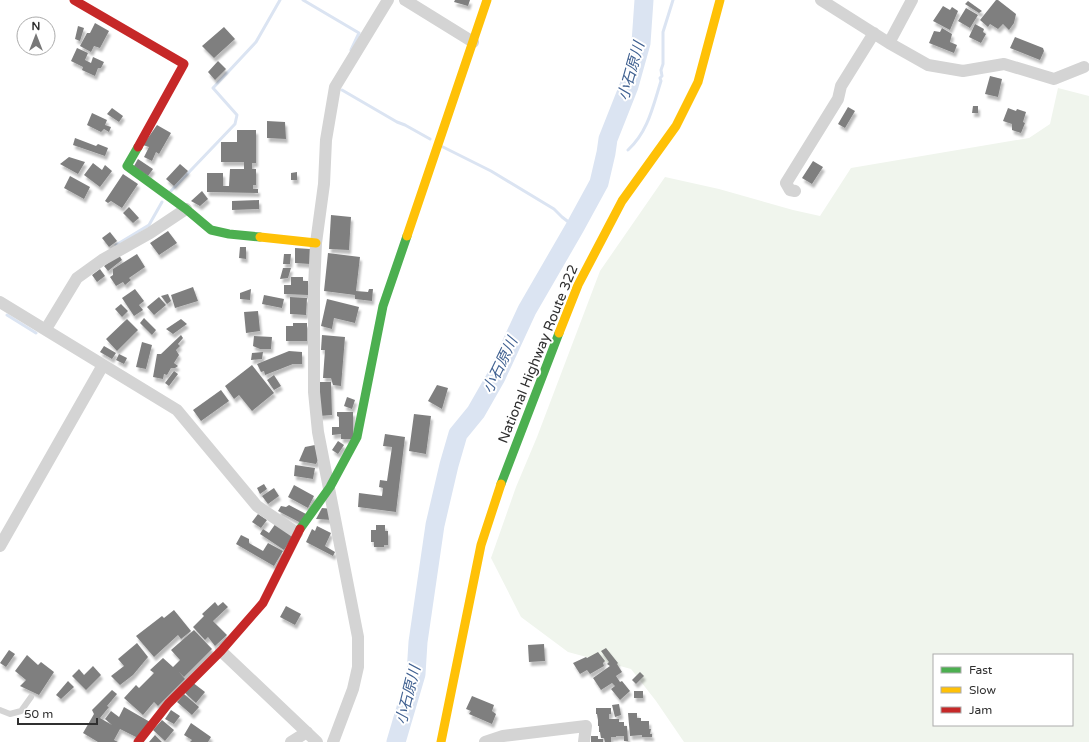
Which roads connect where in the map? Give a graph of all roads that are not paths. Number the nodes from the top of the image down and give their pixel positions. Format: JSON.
{"nodes":[{"id":1,"x":74,"y":0,"type":"edge"},
{"id":2,"x":388,"y":0,"type":"edge"},
{"id":3,"x":405,"y":0,"type":"edge"},
{"id":4,"x":487,"y":0,"type":"edge"},
{"id":5,"x":720,"y":0,"type":"edge"},
{"id":6,"x":821,"y":0,"type":"edge"},
{"id":7,"x":912,"y":0,"type":"edge"},
{"id":8,"x":874,"y":33,"type":"junction"},
{"id":9,"x":473,"y":42,"type":"junction"},
{"id":10,"x":889,"y":43,"type":"junction"},
{"id":11,"x":1084,"y":67,"type":"dead end"},
{"id":12,"x":795,"y":191,"type":"dead end"},
{"id":13,"x":186,"y":209,"type":"junction"},
{"id":14,"x":316,"y":242,"type":"junction"},
{"id":15,"x":0,"y":302,"type":"edge"},
{"id":16,"x":46,"y":329,"type":"junction"},
{"id":17,"x":102,"y":365,"type":"junction"},
{"id":18,"x":330,"y":488,"type":"junction"},
{"id":19,"x":297,"y":533,"type":"junction"},
{"id":20,"x":0,"y":546,"type":"edge"},
{"id":21,"x":221,"y":652,"type":"junction"},
{"id":22,"x":31,"y":697,"type":"dead end"},
{"id":23,"x":0,"y":710,"type":"edge"},
{"id":24,"x":307,"y":732,"type":"junction"},
{"id":25,"x":138,"y":742,"type":"edge"},
{"id":26,"x":291,"y":742,"type":"edge"},
{"id":27,"x":317,"y":742,"type":"edge"},
{"id":28,"x":333,"y":742,"type":"edge"},
{"id":29,"x":441,"y":742,"type":"edge"},
{"id":30,"x":485,"y":742,"type":"edge"},
{"id":31,"x":584,"y":742,"type":"edge"}],
"edges":[{"from":1,"to":13,"type":"main road"},
{"from":2,"to":14,"type":"street"},
{"from":3,"to":9,"type":"street"},
{"from":4,"to":9,"type":"main road"},
{"from":5,"to":29,"type":"main road","name":"National Highway Route 322"},
{"from":6,"to":8,"type":"street"},
{"from":7,"to":10,"type":"street"},
{"from":8,"to":10,"type":"street"},
{"from":8,"to":12,"type":"street"},
{"from":9,"to":18,"type":"main road"},
{"from":10,"to":11,"type":"street"},
{"from":13,"to":14,"type":"main road"},
{"from":13,"to":16,"type":"street"},
{"from":14,"to":18,"type":"street"},
{"from":15,"to":16,"type":"street"},
{"from":16,"to":17,"type":"street"},
{"from":17,"to":19,"type":"street"},
{"from":17,"to":20,"type":"street"},
{"from":18,"to":19,"type":"main road"},
{"from":18,"to":28,"type":"street"},
{"from":19,"to":21,"type":"main road"},
{"from":21,"to":24,"type":"street"},
{"from":21,"to":25,"type":"main road"},
{"from":22,"to":23,"type":"lane"},
{"from":24,"to":26,"type":"street"},
{"from":24,"to":27,"type":"street"},
{"from":30,"to":31,"type":"street"}]}
